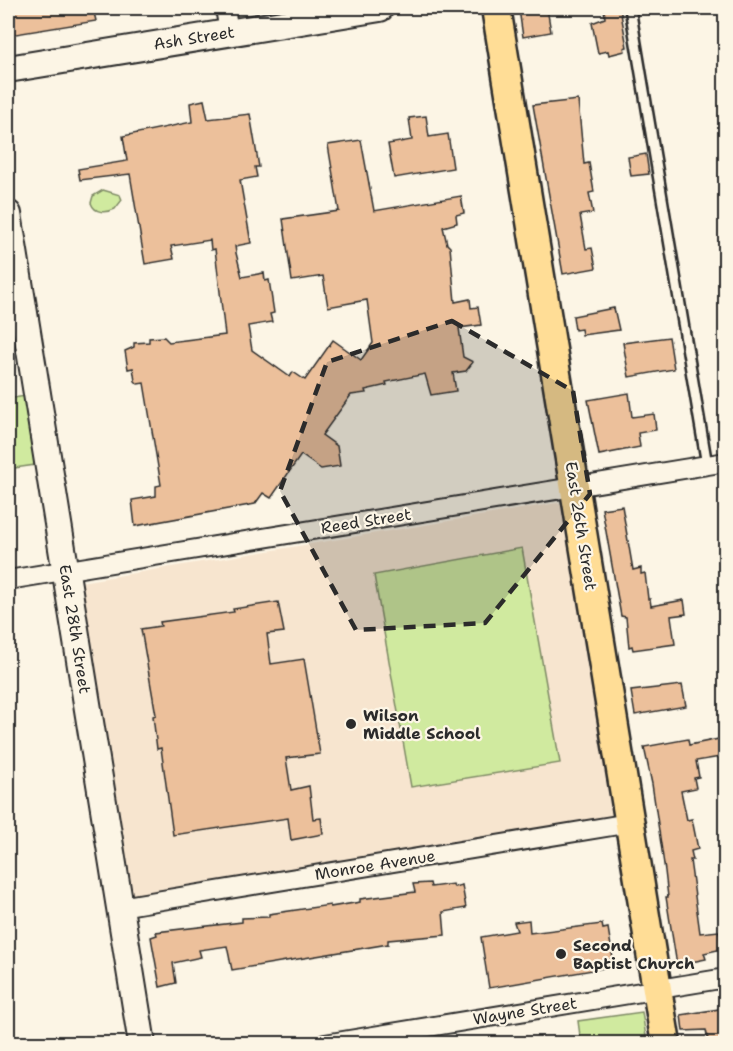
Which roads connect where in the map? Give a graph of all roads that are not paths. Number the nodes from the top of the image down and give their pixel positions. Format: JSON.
{"nodes":[{"id":1,"x":225,"y":8,"type":"edge"},
{"id":2,"x":496,"y":8,"type":"edge"},
{"id":3,"x":630,"y":8,"type":"edge"},
{"id":4,"x":365,"y":9,"type":"edge"},
{"id":5,"x":229,"y":32,"type":"junction"},
{"id":6,"x":8,"y":69,"type":"edge"},
{"id":7,"x":8,"y":214,"type":"edge"},
{"id":8,"x":726,"y":462,"type":"edge"},
{"id":9,"x":707,"y":465,"type":"junction"},
{"id":10,"x":574,"y":486,"type":"junction"},
{"id":11,"x":65,"y":570,"type":"junction"},
{"id":12,"x":8,"y":580,"type":"edge"},
{"id":13,"x":630,"y":823,"type":"junction"},
{"id":14,"x":120,"y":907,"type":"junction"},
{"id":15,"x":726,"y":978,"type":"edge"},
{"id":16,"x":657,"y":989,"type":"junction"},
{"id":17,"x":142,"y":1044,"type":"edge"},
{"id":18,"x":325,"y":1044,"type":"edge"},
{"id":19,"x":666,"y":1044,"type":"edge"}],
"edges":[{"from":1,"to":5,"type":"street"},
{"from":2,"to":10,"type":"main road","name":"East 26th Street"},
{"from":3,"to":9,"type":"lane"},
{"from":4,"to":5,"type":"street","name":"Ash Street"},
{"from":5,"to":6,"type":"street","name":"Ash Street"},
{"from":7,"to":11,"type":"street","name":"East 28th Street"},
{"from":8,"to":9,"type":"street","name":"Reed Street"},
{"from":9,"to":10,"type":"street","name":"Reed Street"},
{"from":10,"to":11,"type":"street","name":"Reed Street"},
{"from":10,"to":13,"type":"main road","name":"East 26th Street"},
{"from":11,"to":12,"type":"street","name":"Reed Street"},
{"from":11,"to":14,"type":"street","name":"East 28th Street"},
{"from":13,"to":14,"type":"street","name":"Monroe Avenue"},
{"from":13,"to":16,"type":"main road","name":"East 26th Street"},
{"from":14,"to":17,"type":"street","name":"East 28th Street"},
{"from":15,"to":16,"type":"street","name":"Wayne Street"},
{"from":16,"to":18,"type":"street","name":"Wayne Street"},
{"from":16,"to":19,"type":"main road","name":"East 26th Street"}]}
